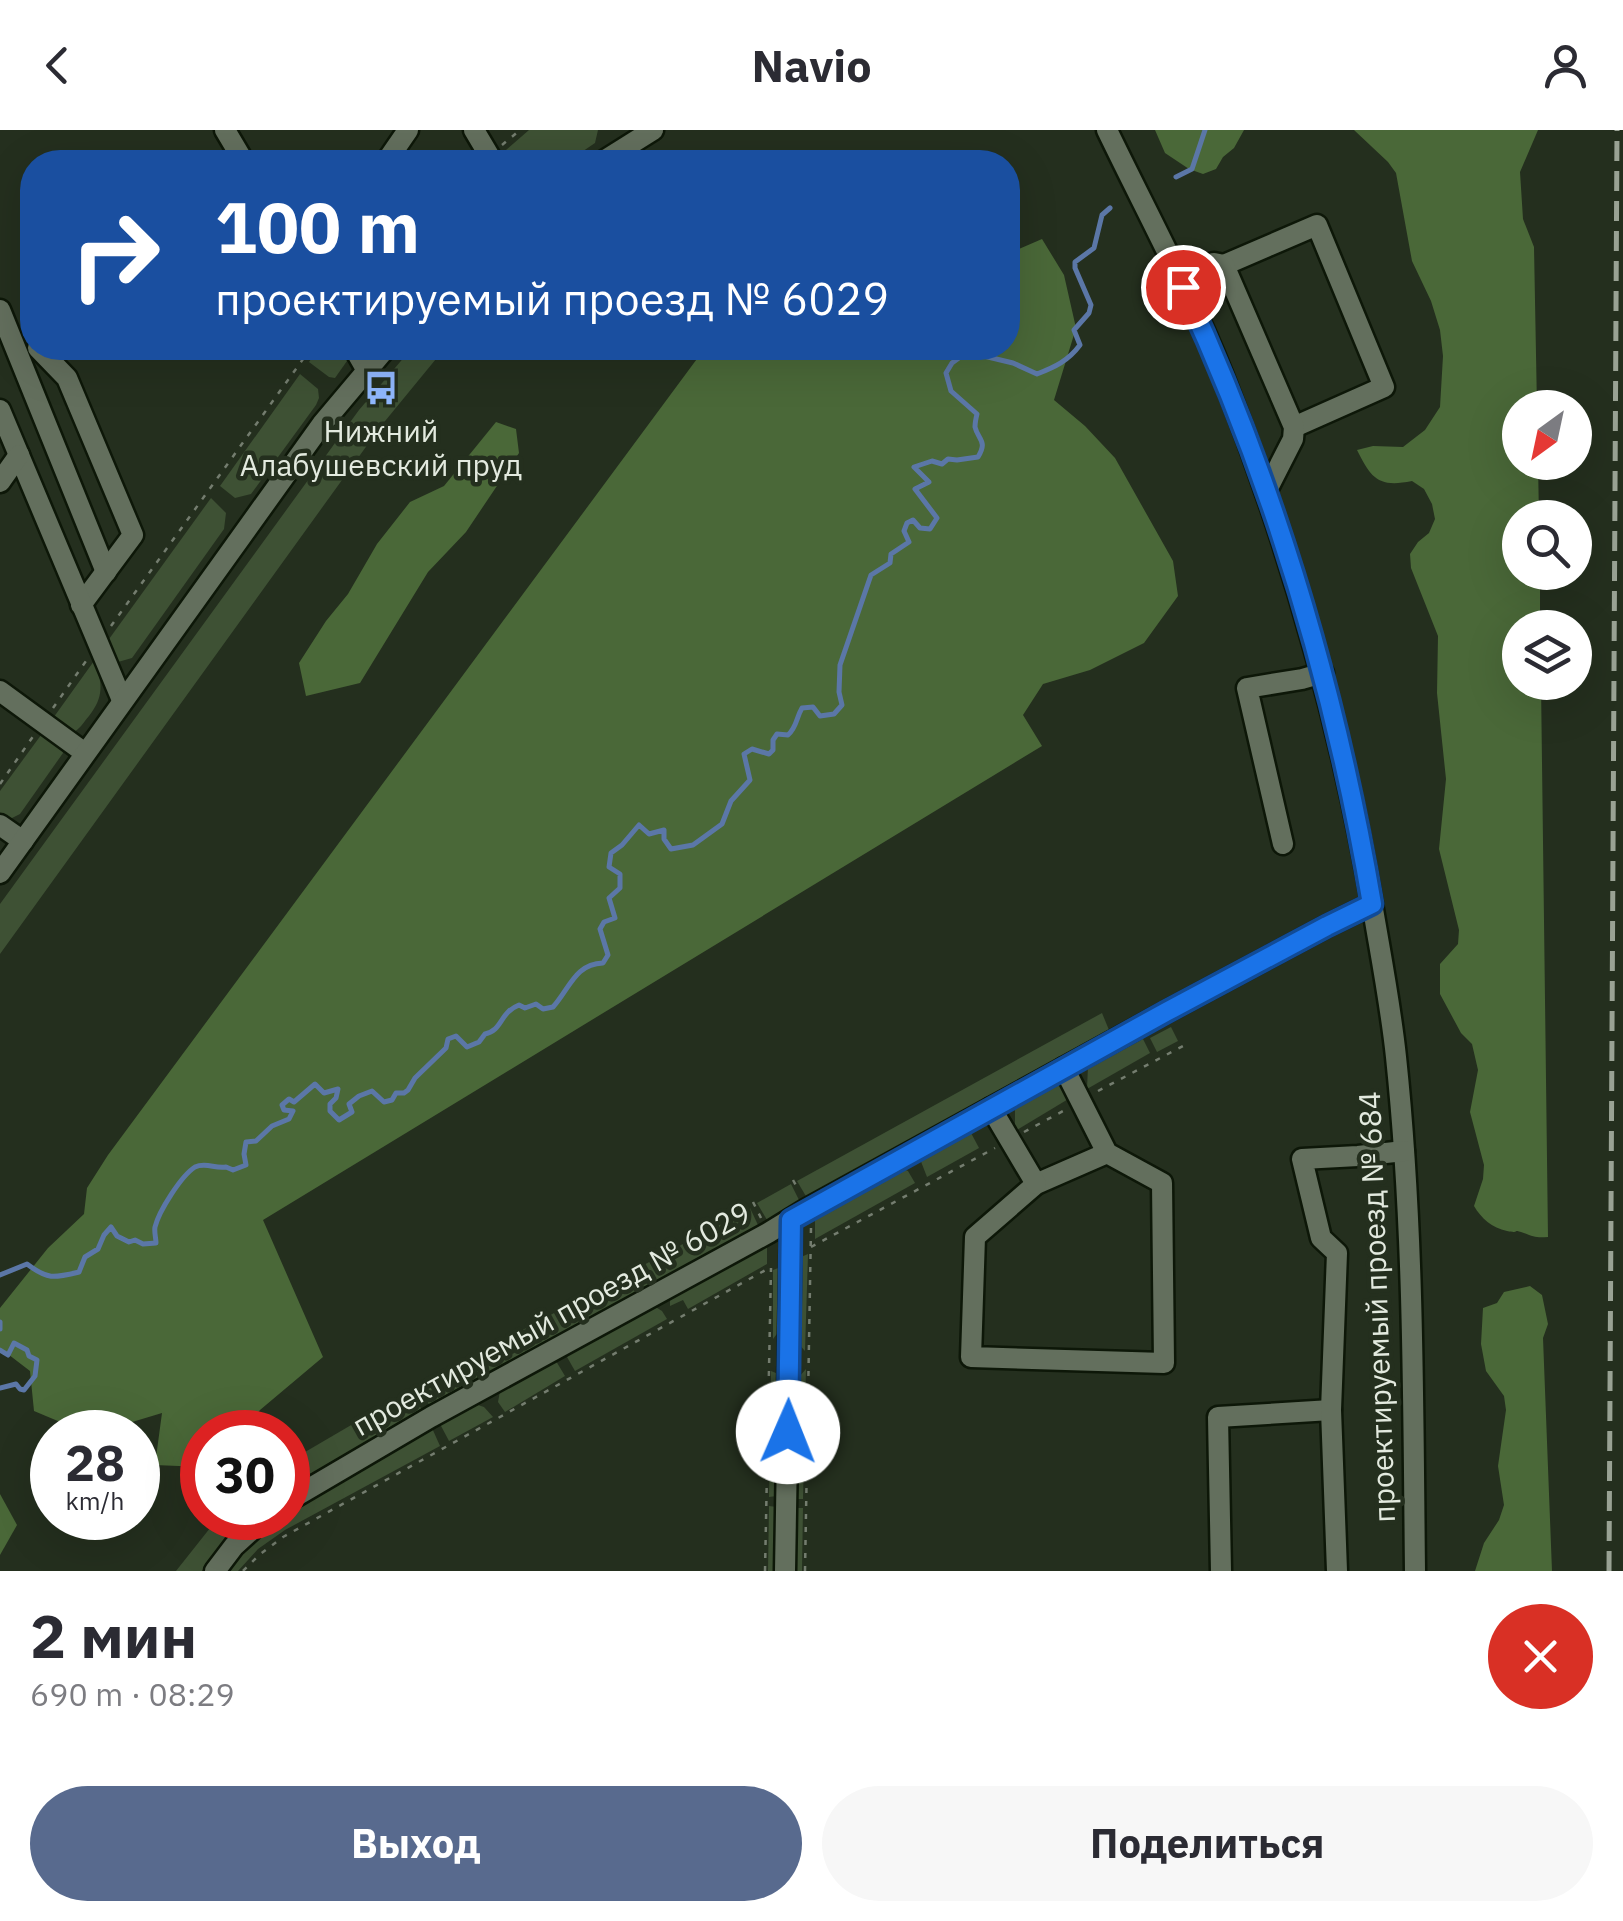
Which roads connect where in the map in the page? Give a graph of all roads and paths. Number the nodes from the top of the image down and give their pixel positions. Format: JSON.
{"nodes":[{"id":1,"x":608,"y":130,"type":"edge"},
{"id":2,"x":653,"y":130,"type":"edge"},
{"id":3,"x":1107,"y":130,"type":"edge"},
{"id":4,"x":621,"y":150,"type":"joint"},
{"id":5,"x":1224,"y":265,"type":"junction"},
{"id":6,"x":1176,"y":273,"type":"junction"},
{"id":7,"x":0,"y":309,"type":"edge"},
{"id":8,"x":20,"y":330,"type":"edge"},
{"id":9,"x":20,"y":359,"type":"edge"},
{"id":10,"x":21,"y":360,"type":"edge"},
{"id":11,"x":50,"y":360,"type":"edge"},
{"id":12,"x":303,"y":360,"type":"edge"},
{"id":13,"x":361,"y":360,"type":"edge"},
{"id":14,"x":375,"y":360,"type":"edge"},
{"id":15,"x":366,"y":369,"type":"junction"},
{"id":16,"x":0,"y":410,"type":"edge"},
{"id":17,"x":1294,"y":426,"type":"junction"},
{"id":18,"x":19,"y":456,"type":"junction"},
{"id":19,"x":0,"y":482,"type":"edge"},
{"id":20,"x":1266,"y":492,"type":"junction"},
{"id":21,"x":106,"y":572,"type":"junction"},
{"id":22,"x":81,"y":605,"type":"junction"},
{"id":23,"x":98,"y":644,"type":"junction"},
{"id":24,"x":1323,"y":673,"type":"junction"},
{"id":25,"x":0,"y":690,"type":"edge"},
{"id":26,"x":122,"y":700,"type":"junction"},
{"id":27,"x":43,"y":722,"type":"junction"},
{"id":28,"x":85,"y":753,"type":"junction"},
{"id":29,"x":0,"y":784,"type":"edge"},
{"id":30,"x":0,"y":824,"type":"edge"},
{"id":31,"x":23,"y":841,"type":"junction"},
{"id":32,"x":1283,"y":844,"type":"dead end"},
{"id":33,"x":0,"y":872,"type":"edge"},
{"id":34,"x":1372,"y":904,"type":"junction"},
{"id":35,"x":1064,"y":1068,"type":"junction"},
{"id":36,"x":991,"y":1108,"type":"junction"},
{"id":37,"x":1404,"y":1151,"type":"junction"},
{"id":38,"x":1107,"y":1152,"type":"junction"},
{"id":39,"x":793,"y":1180,"type":"dead end"},
{"id":40,"x":1036,"y":1184,"type":"junction"},
{"id":41,"x":753,"y":1202,"type":"dead end"},
{"id":42,"x":804,"y":1202,"type":"dead end"},
{"id":43,"x":801,"y":1219,"type":"junction"},
{"id":44,"x":764,"y":1224,"type":"dead end"},
{"id":45,"x":772,"y":1255,"type":"dead end"},
{"id":46,"x":771,"y":1267,"type":"junction"},
{"id":47,"x":1331,"y":1410,"type":"junction"},
{"id":48,"x":310,"y":1488,"type":"edge"},
{"id":49,"x":241,"y":1540,"type":"edge"},
{"id":50,"x":215,"y":1571,"type":"edge"},
{"id":51,"x":243,"y":1571,"type":"edge"},
{"id":52,"x":764,"y":1571,"type":"edge"},
{"id":53,"x":785,"y":1571,"type":"edge"},
{"id":54,"x":805,"y":1571,"type":"edge"},
{"id":55,"x":1220,"y":1571,"type":"edge"},
{"id":56,"x":1336,"y":1571,"type":"edge"},
{"id":57,"x":1415,"y":1571,"type":"edge"}],
"edges":[{"from":1,"to":4,"type":"street"},
{"from":2,"to":4,"type":"street"},
{"from":3,"to":6,"type":"street","name":"проектируемый проезд № 684"},
{"from":5,"to":6,"type":"street"},
{"from":5,"to":17,"type":"street"},
{"from":5,"to":17,"type":"street"},
{"from":6,"to":20,"type":"street","name":"проектируемый проезд № 684"},
{"from":7,"to":8,"type":"street"},
{"from":7,"to":9,"type":"street"},
{"from":10,"to":21,"type":"street"},
{"from":11,"to":21,"type":"street"},
{"from":12,"to":23,"type":"path"},
{"from":13,"to":15,"type":"street"},
{"from":14,"to":15,"type":"street"},
{"from":15,"to":26,"type":"street"},
{"from":16,"to":18,"type":"street"},
{"from":17,"to":20,"type":"street"},
{"from":18,"to":19,"type":"street"},
{"from":18,"to":22,"type":"street"},
{"from":20,"to":24,"type":"street","name":"проектируемый проезд № 684"},
{"from":21,"to":22,"type":"street"},
{"from":22,"to":23,"type":"street"},
{"from":23,"to":26,"type":"street"},
{"from":23,"to":27,"type":"path"},
{"from":24,"to":32,"type":"street"},
{"from":24,"to":34,"type":"street","name":"проектируемый проезд № 684"},
{"from":25,"to":27,"type":"street"},
{"from":26,"to":28,"type":"street"},
{"from":27,"to":28,"type":"street"},
{"from":27,"to":29,"type":"path"},
{"from":28,"to":31,"type":"street"},
{"from":30,"to":31,"type":"street"},
{"from":31,"to":33,"type":"street"},
{"from":34,"to":35,"type":"street","name":"проектируемый проезд № 6029"},
{"from":34,"to":37,"type":"street","name":"проектируемый проезд № 684"},
{"from":35,"to":36,"type":"street","name":"проектируемый проезд № 6029"},
{"from":35,"to":38,"type":"street"},
{"from":36,"to":40,"type":"street"},
{"from":36,"to":43,"type":"street","name":"проектируемый проезд № 6029"},
{"from":37,"to":47,"type":"street"},
{"from":37,"to":57,"type":"street","name":"проектируемый проезд № 684"},
{"from":38,"to":40,"type":"street"},
{"from":38,"to":40,"type":"street"},
{"from":39,"to":42,"type":"path"},
{"from":41,"to":44,"type":"path"},
{"from":43,"to":48,"type":"street","name":"проектируемый проезд № 6029"},
{"from":43,"to":53,"type":"street"},
{"from":43,"to":54,"type":"path"},
{"from":45,"to":46,"type":"path"},
{"from":46,"to":51,"type":"path"},
{"from":46,"to":52,"type":"path"},
{"from":47,"to":55,"type":"street"},
{"from":47,"to":56,"type":"street"},
{"from":49,"to":50,"type":"street"}]}
